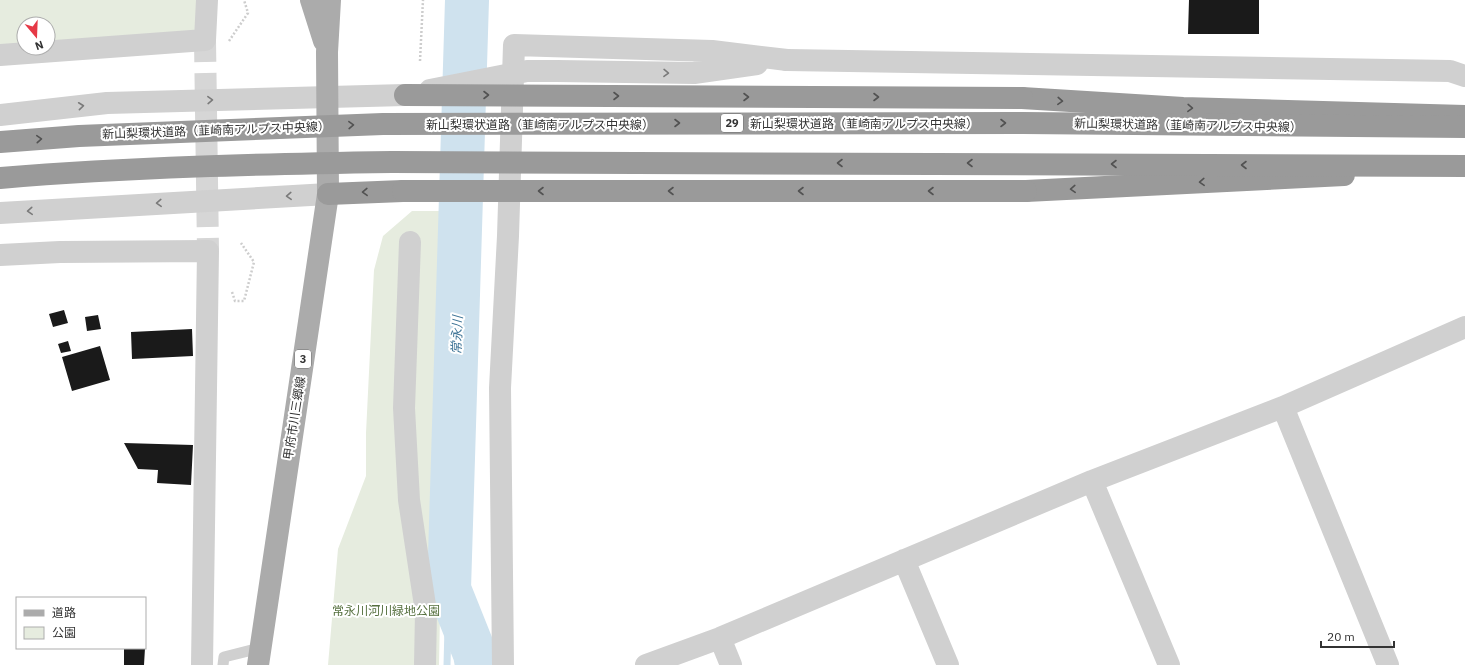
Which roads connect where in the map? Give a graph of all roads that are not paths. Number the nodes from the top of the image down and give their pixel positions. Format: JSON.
{"nodes":[{"id":1,"x":206,"y":0,"type":"edge"},
{"id":2,"x":310,"y":0,"type":"edge"},
{"id":3,"x":330,"y":0,"type":"edge"},
{"id":4,"x":328,"y":52,"type":"junction"},
{"id":5,"x":0,"y":55,"type":"edge"},
{"id":6,"x":787,"y":60,"type":"junction"},
{"id":7,"x":1465,"y":76,"type":"edge"},
{"id":8,"x":405,"y":95,"type":"junction"},
{"id":9,"x":328,"y":96,"type":"junction"},
{"id":10,"x":0,"y":115,"type":"edge"},
{"id":11,"x":1465,"y":116,"type":"edge"},
{"id":12,"x":1465,"y":127,"type":"edge"},
{"id":13,"x":0,"y":142,"type":"edge"},
{"id":14,"x":1465,"y":168,"type":"edge"},
{"id":15,"x":0,"y":178,"type":"edge"},
{"id":16,"x":328,"y":194,"type":"junction"},
{"id":17,"x":0,"y":213,"type":"edge"},
{"id":18,"x":410,"y":242,"type":"dead end"},
{"id":19,"x":0,"y":255,"type":"edge"},
{"id":20,"x":1465,"y":327,"type":"edge"},
{"id":21,"x":1283,"y":407,"type":"junction"},
{"id":22,"x":1092,"y":481,"type":"junction"},
{"id":23,"x":904,"y":560,"type":"junction"},
{"id":24,"x":720,"y":638,"type":"junction"},
{"id":25,"x":259,"y":657,"type":"edge"},
{"id":26,"x":202,"y":665,"type":"edge"},
{"id":27,"x":223,"y":665,"type":"edge"},
{"id":28,"x":424,"y":665,"type":"edge"},
{"id":29,"x":503,"y":665,"type":"edge"},
{"id":30,"x":646,"y":665,"type":"edge"},
{"id":31,"x":731,"y":665,"type":"edge"},
{"id":32,"x":948,"y":665,"type":"edge"},
{"id":33,"x":1169,"y":665,"type":"edge"},
{"id":34,"x":1388,"y":665,"type":"edge"}],
"edges":[{"from":1,"to":5,"type":"street"},
{"from":2,"to":4,"type":"main road","name":"甲府市川三郷線","number":"3"},
{"from":3,"to":4,"type":"main road","name":"甲府市川三郷線","number":"3"},
{"from":4,"to":9,"type":"main road","name":"甲府市川三郷線","number":"3"},
{"from":6,"to":7,"type":"street"},
{"from":8,"to":6,"type":"street","one_way":true,"bridge":true},
{"from":6,"to":29,"type":"street"},
{"from":8,"to":9,"type":"street"},
{"from":8,"to":11,"type":"highway","one_way":true,"bridge":true},
{"from":10,"to":9,"type":"street","one_way":true},
{"from":9,"to":16,"type":"main road","name":"甲府市川三郷線","number":"3"},
{"from":13,"to":12,"type":"highway","name":"新山梨環状道路（韮崎南アルプス中央線）","number":"29","one_way":true,"bridge":true},
{"from":14,"to":15,"type":"highway","one_way":true,"bridge":true},
{"from":14,"to":16,"type":"highway","one_way":true,"bridge":true},
{"from":16,"to":17,"type":"street","one_way":true},
{"from":16,"to":25,"type":"main road","name":"甲府市川三郷線","number":"3"},
{"from":18,"to":28,"type":"street"},
{"from":19,"to":26,"type":"street"},
{"from":20,"to":21,"type":"street"},
{"from":21,"to":22,"type":"street"},
{"from":21,"to":34,"type":"street"},
{"from":22,"to":23,"type":"street"},
{"from":22,"to":33,"type":"street"},
{"from":23,"to":24,"type":"street"},
{"from":23,"to":32,"type":"street"},
{"from":24,"to":30,"type":"street"},
{"from":24,"to":31,"type":"street"},
{"from":25,"to":27,"type":"lane"}]}
